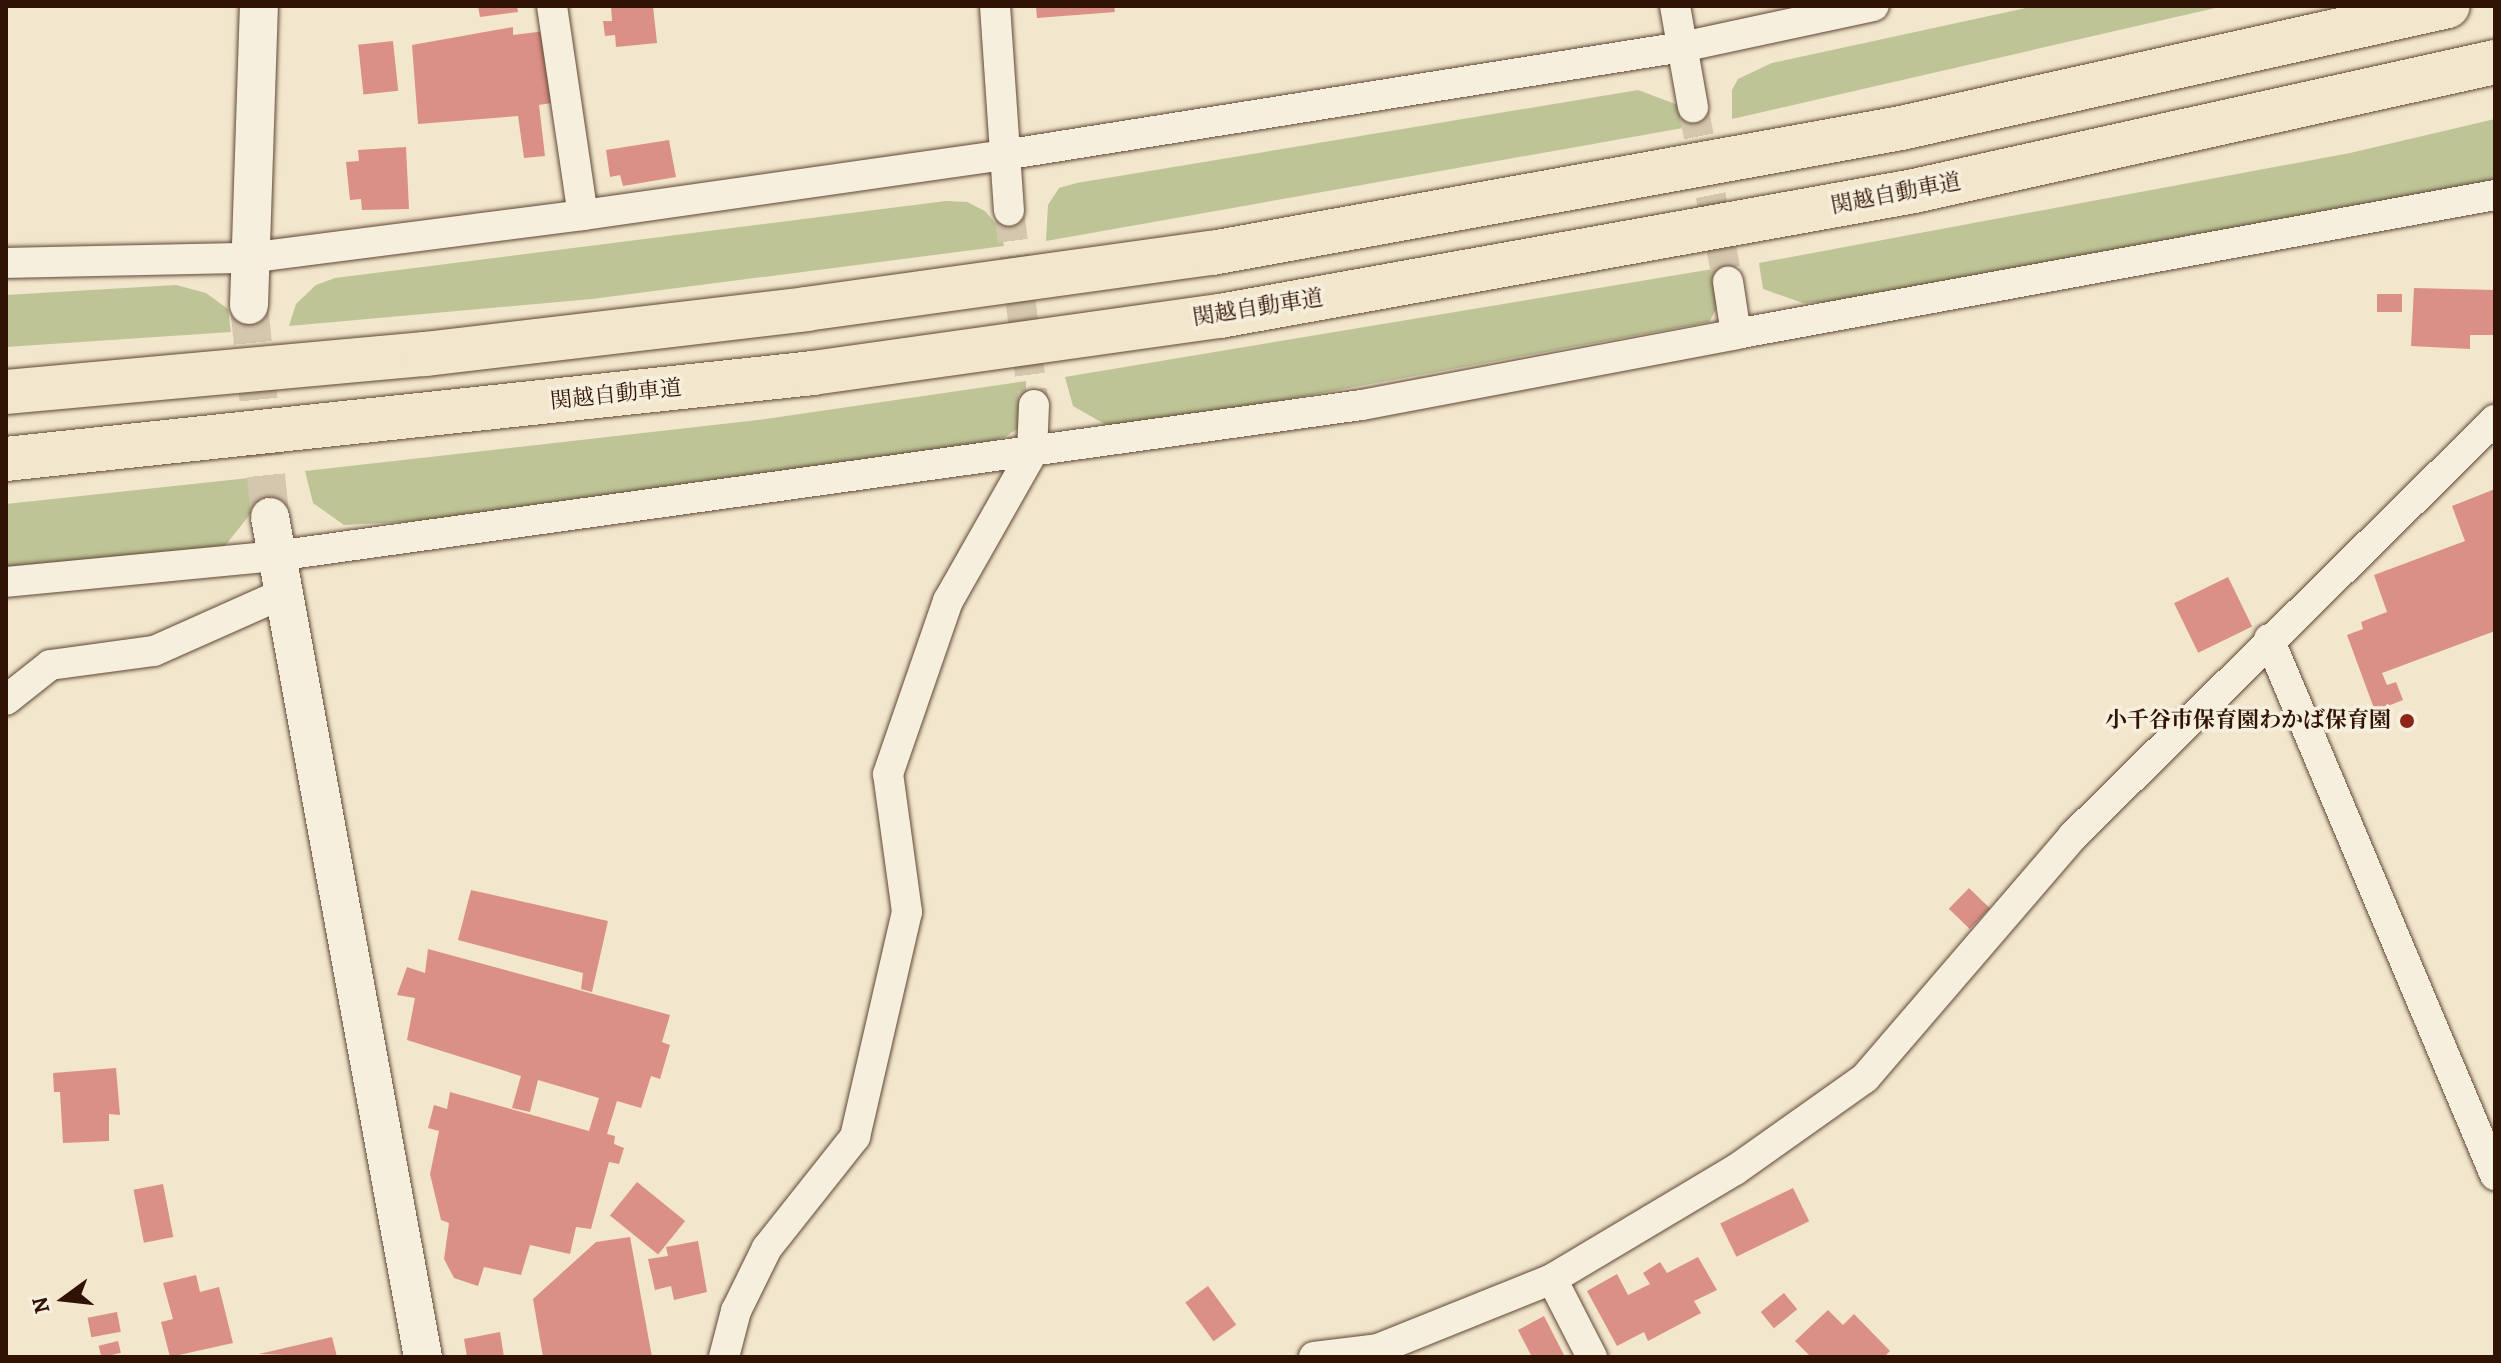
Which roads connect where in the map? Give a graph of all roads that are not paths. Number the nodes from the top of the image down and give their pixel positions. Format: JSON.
{"nodes":[{"id":1,"x":259,"y":6,"type":"edge"},
{"id":2,"x":552,"y":6,"type":"edge"},
{"id":3,"x":995,"y":6,"type":"edge"},
{"id":4,"x":1675,"y":6,"type":"edge"},
{"id":5,"x":1874,"y":6,"type":"edge"},
{"id":6,"x":2403,"y":6,"type":"edge"},
{"id":7,"x":2448,"y":6,"type":"edge"},
{"id":8,"x":1682,"y":47,"type":"junction"},
{"id":9,"x":2495,"y":62,"type":"edge"},
{"id":10,"x":2192,"y":65,"type":"junction"},
{"id":11,"x":2495,"y":75,"type":"edge"},
{"id":12,"x":1693,"y":107,"type":"tunnel mouth"},
{"id":13,"x":2203,"y":130,"type":"junction"},
{"id":14,"x":1004,"y":155,"type":"junction"},
{"id":15,"x":2495,"y":195,"type":"edge"},
{"id":16,"x":1009,"y":211,"type":"tunnel mouth"},
{"id":17,"x":583,"y":215,"type":"junction"},
{"id":18,"x":248,"y":258,"type":"junction"},
{"id":19,"x":6,"y":263,"type":"edge"},
{"id":20,"x":1728,"y":282,"type":"tunnel mouth"},
{"id":21,"x":249,"y":305,"type":"tunnel mouth"},
{"id":22,"x":1736,"y":334,"type":"junction"},
{"id":23,"x":6,"y":392,"type":"edge"},
{"id":24,"x":1034,"y":405,"type":"tunnel mouth"},
{"id":25,"x":2495,"y":420,"type":"edge"},
{"id":26,"x":1032,"y":453,"type":"junction"},
{"id":27,"x":6,"y":459,"type":"edge"},
{"id":28,"x":270,"y":517,"type":"tunnel mouth"},
{"id":29,"x":276,"y":556,"type":"junction"},
{"id":30,"x":6,"y":582,"type":"edge"},
{"id":31,"x":282,"y":594,"type":"junction"},
{"id":32,"x":2269,"y":639,"type":"junction"},
{"id":33,"x":6,"y":700,"type":"edge"},
{"id":34,"x":2495,"y":1175,"type":"edge"},
{"id":35,"x":1552,"y":1279,"type":"junction"},
{"id":36,"x":423,"y":1357,"type":"edge"},
{"id":37,"x":724,"y":1357,"type":"edge"},
{"id":38,"x":1314,"y":1357,"type":"edge"},
{"id":39,"x":1592,"y":1357,"type":"edge"}],
"edges":[{"from":1,"to":18,"type":"street"},
{"from":2,"to":17,"type":"street"},
{"from":3,"to":14,"type":"street"},
{"from":4,"to":8,"type":"street"},
{"from":5,"to":8,"type":"street"},
{"from":6,"to":10,"type":"highway"},
{"from":7,"to":10,"type":"highway"},
{"from":8,"to":12,"type":"street"},
{"from":8,"to":14,"type":"street"},
{"from":9,"to":13,"type":"highway","name":"関越自動車道"},
{"from":10,"to":23,"type":"highway"},
{"from":11,"to":13,"type":"highway"},
{"from":13,"to":27,"type":"highway","name":"関越自動車道"},
{"from":14,"to":16,"type":"street"},
{"from":14,"to":17,"type":"street"},
{"from":15,"to":22,"type":"street"},
{"from":17,"to":18,"type":"street"},
{"from":18,"to":19,"type":"street"},
{"from":18,"to":21,"type":"street"},
{"from":20,"to":22,"type":"street"},
{"from":22,"to":26,"type":"street"},
{"from":24,"to":26,"type":"street"},
{"from":25,"to":32,"type":"street"},
{"from":26,"to":29,"type":"street"},
{"from":26,"to":37,"type":"street"},
{"from":28,"to":29,"type":"street"},
{"from":29,"to":30,"type":"street"},
{"from":29,"to":31,"type":"street"},
{"from":31,"to":33,"type":"street"},
{"from":31,"to":36,"type":"street"},
{"from":32,"to":34,"type":"street"},
{"from":32,"to":35,"type":"street"},
{"from":35,"to":38,"type":"street"},
{"from":35,"to":39,"type":"street"}]}
